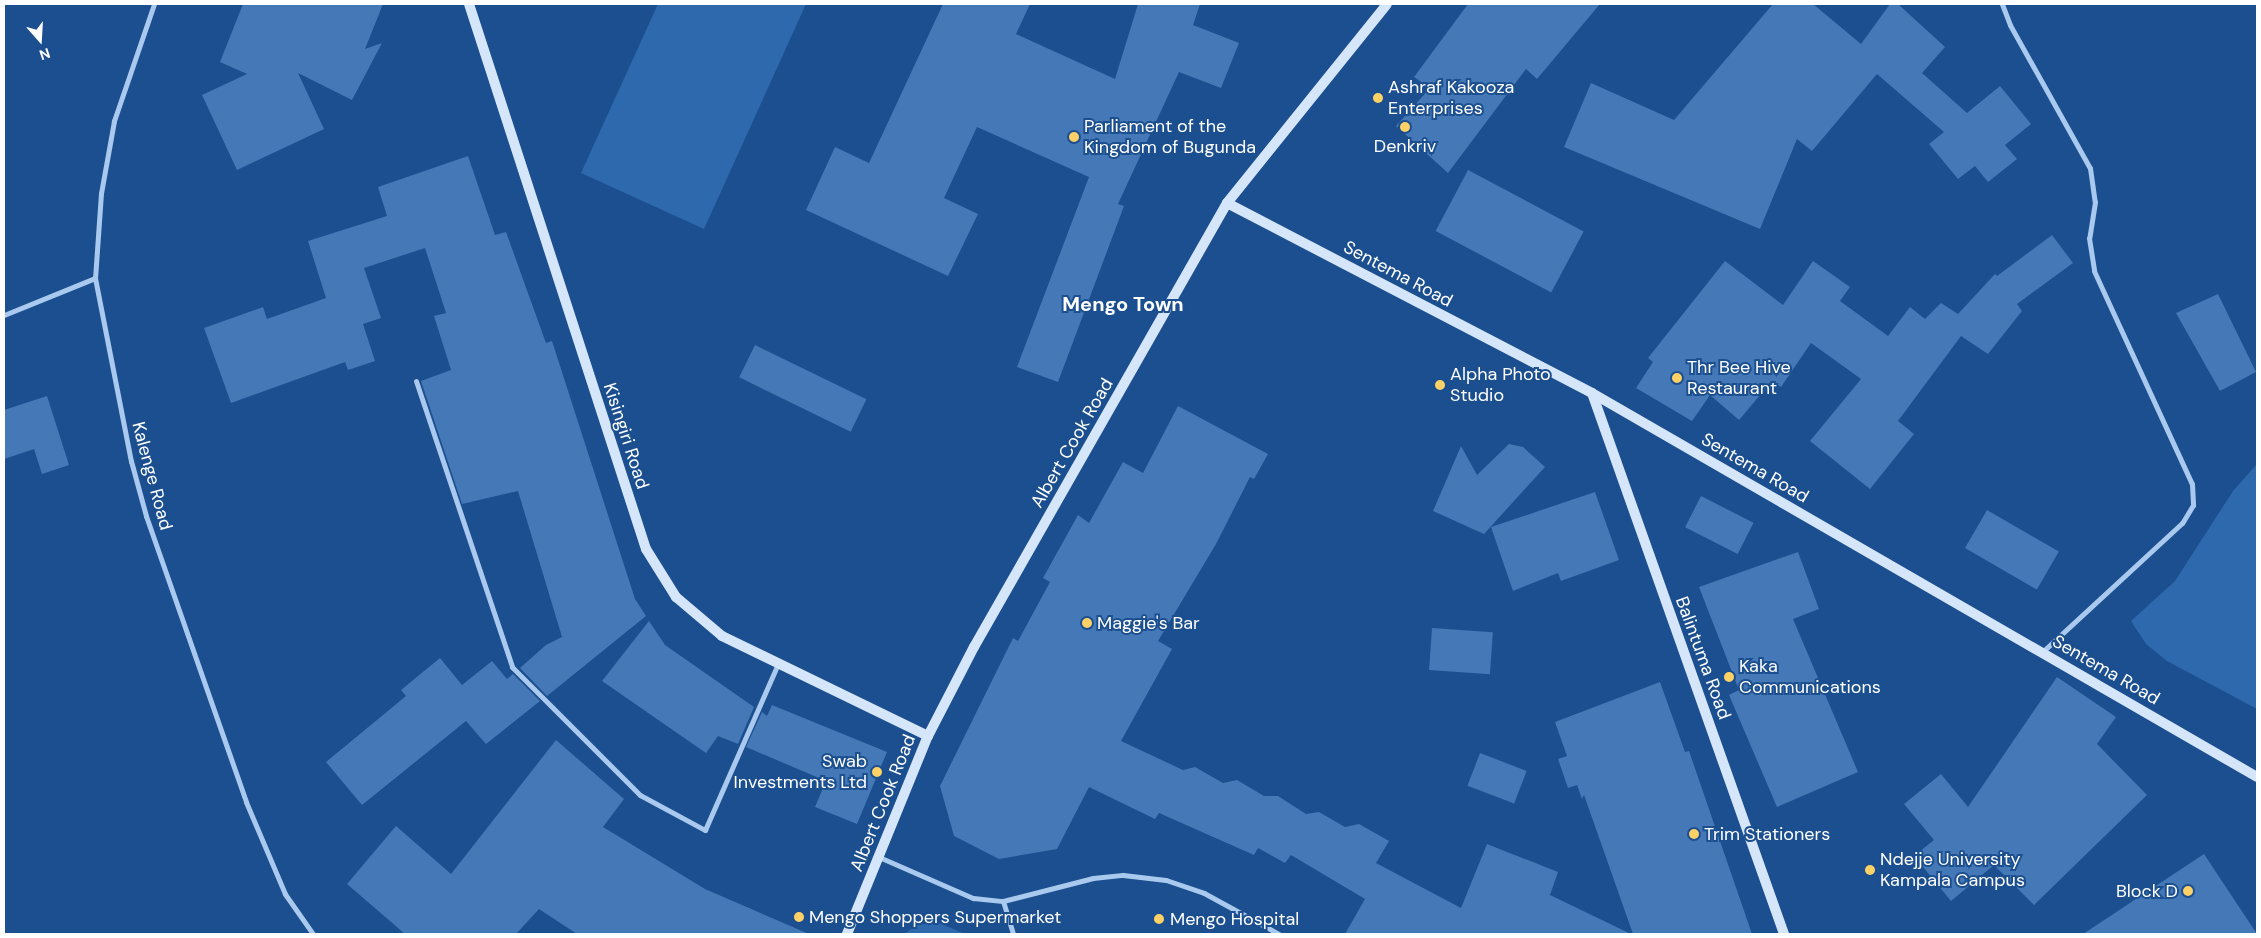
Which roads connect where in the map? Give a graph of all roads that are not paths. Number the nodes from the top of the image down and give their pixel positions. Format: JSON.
{"nodes":[{"id":1,"x":154,"y":4,"type":"edge"},
{"id":2,"x":470,"y":4,"type":"edge"},
{"id":3,"x":1387,"y":4,"type":"edge"},
{"id":4,"x":2002,"y":4,"type":"edge"},
{"id":5,"x":1227,"y":203,"type":"junction"},
{"id":6,"x":96,"y":278,"type":"junction"},
{"id":7,"x":4,"y":315,"type":"edge"},
{"id":8,"x":416,"y":380,"type":"dead end"},
{"id":9,"x":1592,"y":393,"type":"junction"},
{"id":10,"x":2042,"y":652,"type":"junction"},
{"id":11,"x":778,"y":664,"type":"junction"},
{"id":12,"x":928,"y":736,"type":"junction"},
{"id":13,"x":2257,"y":777,"type":"edge"},
{"id":14,"x":878,"y":857,"type":"junction"},
{"id":15,"x":1003,"y":901,"type":"junction"},
{"id":16,"x":313,"y":934,"type":"edge"},
{"id":17,"x":847,"y":934,"type":"edge"},
{"id":18,"x":1013,"y":934,"type":"edge"},
{"id":19,"x":1280,"y":934,"type":"edge"},
{"id":20,"x":1784,"y":934,"type":"edge"}],
"edges":[{"from":1,"to":6,"type":"street","name":"Kalenge Road"},
{"from":2,"to":11,"type":"main road","name":"Kisingiri Road"},
{"from":3,"to":5,"type":"main road","name":"Albert Cook Road"},
{"from":4,"to":10,"type":"street"},
{"from":5,"to":9,"type":"main road","name":"Sentema Road"},
{"from":5,"to":12,"type":"main road","name":"Albert Cook Road"},
{"from":6,"to":7,"type":"street"},
{"from":6,"to":16,"type":"street","name":"Kalenge Road"},
{"from":8,"to":11,"type":"street"},
{"from":9,"to":10,"type":"main road","name":"Sentema Road"},
{"from":9,"to":20,"type":"main road","name":"Balintuma Road"},
{"from":10,"to":13,"type":"main road","name":"Sentema Road"},
{"from":11,"to":12,"type":"main road","name":"Kisingiri Road"},
{"from":12,"to":14,"type":"main road","name":"Albert Cook Road"},
{"from":14,"to":15,"type":"street"},
{"from":14,"to":17,"type":"main road","name":"Albert Cook Road"},
{"from":15,"to":18,"type":"street"},
{"from":15,"to":19,"type":"street"}]}
